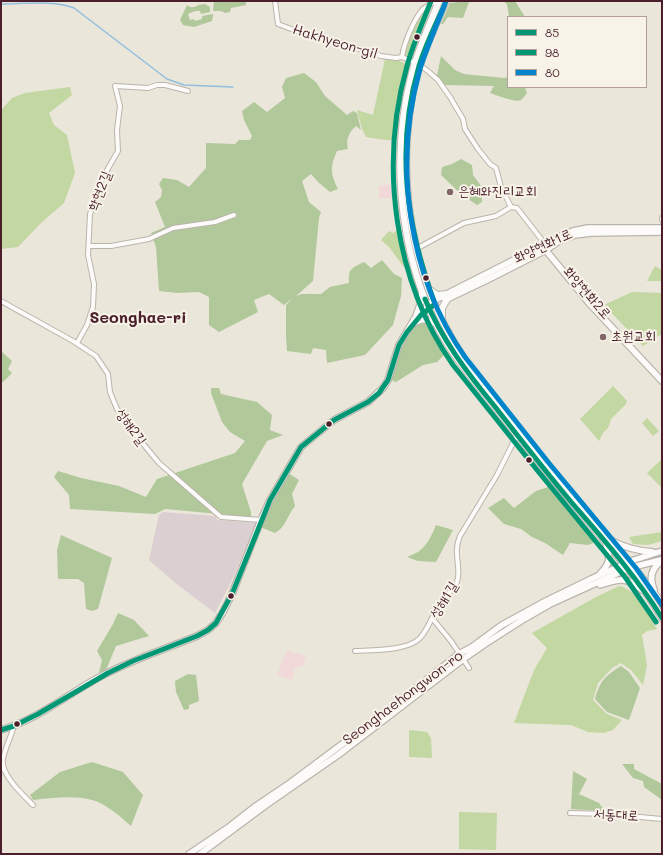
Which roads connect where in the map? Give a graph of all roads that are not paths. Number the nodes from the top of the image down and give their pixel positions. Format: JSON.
{"nodes":[{"id":1,"x":275,"y":1,"type":"edge"},
{"id":2,"x":438,"y":1,"type":"edge"},
{"id":3,"x":446,"y":1,"type":"edge"},
{"id":4,"x":402,"y":57,"type":"junction"},
{"id":5,"x":417,"y":64,"type":"junction"},
{"id":6,"x":188,"y":91,"type":"dead end"},
{"id":7,"x":512,"y":207,"type":"junction"},
{"id":8,"x":234,"y":215,"type":"dead end"},
{"id":9,"x":662,"y":228,"type":"edge"},
{"id":10,"x":662,"y":232,"type":"edge"},
{"id":11,"x":89,"y":246,"type":"junction"},
{"id":12,"x":545,"y":247,"type":"junction"},
{"id":13,"x":416,"y":249,"type":"junction"},
{"id":14,"x":425,"y":288,"type":"junction"},
{"id":15,"x":448,"y":296,"type":"junction"},
{"id":16,"x":1,"y":302,"type":"edge"},
{"id":17,"x":434,"y":303,"type":"junction"},
{"id":18,"x":429,"y":307,"type":"junction"},
{"id":19,"x":413,"y":322,"type":"junction"},
{"id":20,"x":439,"y":322,"type":"junction"},
{"id":21,"x":77,"y":343,"type":"junction"},
{"id":22,"x":662,"y":376,"type":"edge"},
{"id":23,"x":662,"y":381,"type":"edge"},
{"id":24,"x":518,"y":437,"type":"junction"},
{"id":25,"x":261,"y":520,"type":"junction"},
{"id":26,"x":609,"y":542,"type":"junction"},
{"id":27,"x":662,"y":551,"type":"edge"},
{"id":28,"x":656,"y":552,"type":"junction"},
{"id":29,"x":662,"y":560,"type":"edge"},
{"id":30,"x":628,"y":566,"type":"junction"},
{"id":31,"x":596,"y":578,"type":"junction"},
{"id":32,"x":577,"y":592,"type":"junction"},
{"id":33,"x":644,"y":592,"type":"junction"},
{"id":34,"x":656,"y":596,"type":"junction"},
{"id":35,"x":662,"y":604,"type":"edge"},
{"id":36,"x":432,"y":618,"type":"junction"},
{"id":37,"x":662,"y":618,"type":"edge"},
{"id":38,"x":355,"y":651,"type":"dead end"},
{"id":39,"x":460,"y":654,"type":"junction"},
{"id":40,"x":462,"y":660,"type":"junction"},
{"id":41,"x":469,"y":668,"type":"dead end"},
{"id":42,"x":14,"y":726,"type":"junction"},
{"id":43,"x":1,"y":730,"type":"edge"},
{"id":44,"x":2,"y":760,"type":"junction"},
{"id":45,"x":1,"y":770,"type":"edge"},
{"id":46,"x":33,"y":805,"type":"dead end"},
{"id":47,"x":570,"y":813,"type":"dead end"},
{"id":48,"x":662,"y":819,"type":"edge"},
{"id":49,"x":189,"y":854,"type":"edge"},
{"id":50,"x":200,"y":854,"type":"edge"}],
"edges":[{"from":1,"to":4,"type":"street","name":"Hakhyeon-gil"},
{"from":2,"to":4,"type":"street"},
{"from":2,"to":5,"type":"main road"},
{"from":3,"to":5,"type":"main road"},
{"from":4,"to":5,"type":"street","name":"Hakhyeon-gil"},
{"from":5,"to":7,"type":"street","name":"Hakhyeon-gil"},
{"from":5,"to":13,"type":"main road"},
{"from":5,"to":14,"type":"main road"},
{"from":6,"to":11,"type":"street","name":"학현2길"},
{"from":7,"to":12,"type":"street","name":"Hakhyeon-gil"},
{"from":7,"to":13,"type":"street"},
{"from":8,"to":11,"type":"street"},
{"from":9,"to":12,"type":"street","name":"화양현화1로"},
{"from":10,"to":12,"type":"street","name":"화양현화1로"},
{"from":11,"to":21,"type":"street","name":"학현2길"},
{"from":12,"to":15,"type":"street","name":"화양현화1로"},
{"from":12,"to":22,"type":"street","name":"화양현화2로"},
{"from":12,"to":23,"type":"street","name":"화양현화2로"},
{"from":13,"to":14,"type":"main road"},
{"from":14,"to":15,"type":"main road"},
{"from":14,"to":17,"type":"main road"},
{"from":14,"to":18,"type":"main road"},
{"from":14,"to":19,"type":"street"},
{"from":15,"to":17,"type":"street","name":"화양현화1로"},
{"from":15,"to":20,"type":"main road"},
{"from":16,"to":21,"type":"street","name":"성해2길"},
{"from":17,"to":18,"type":"street"},
{"from":17,"to":20,"type":"main road"},
{"from":18,"to":19,"type":"street"},
{"from":18,"to":20,"type":"main road"},
{"from":19,"to":20,"type":"street"},
{"from":19,"to":25,"type":"street"},
{"from":20,"to":24,"type":"main road"},
{"from":20,"to":26,"type":"main road"},
{"from":21,"to":25,"type":"street","name":"성해2길"},
{"from":24,"to":26,"type":"main road"},
{"from":24,"to":36,"type":"street","name":"성해1길"},
{"from":25,"to":42,"type":"street"},
{"from":26,"to":28,"type":"street"},
{"from":26,"to":30,"type":"main road"},
{"from":26,"to":31,"type":"street"},
{"from":27,"to":28,"type":"street"},
{"from":28,"to":30,"type":"street"},
{"from":29,"to":30,"type":"street"},
{"from":29,"to":34,"type":"street"},
{"from":30,"to":31,"type":"street","name":"Seonghaehongwon-ro"},
{"from":30,"to":32,"type":"street","name":"Seonghaehongwon-ro"},
{"from":30,"to":33,"type":"main road"},
{"from":30,"to":34,"type":"main road"},
{"from":31,"to":39,"type":"street","name":"Seonghaehongwon-ro"},
{"from":32,"to":33,"type":"street"},
{"from":32,"to":40,"type":"street","name":"Seonghaehongwon-ro"},
{"from":33,"to":37,"type":"main road"},
{"from":34,"to":35,"type":"main road"},
{"from":36,"to":38,"type":"street","name":"성해1길"},
{"from":36,"to":39,"type":"street"},
{"from":39,"to":40,"type":"street"},
{"from":39,"to":49,"type":"street","name":"Seonghaehongwon-ro"},
{"from":40,"to":41,"type":"street"},
{"from":40,"to":50,"type":"street","name":"Seonghaehongwon-ro"},
{"from":42,"to":43,"type":"street"},
{"from":42,"to":44,"type":"street"},
{"from":44,"to":45,"type":"street"},
{"from":44,"to":46,"type":"street"},
{"from":47,"to":48,"type":"street","name":"서동대로"}]}
